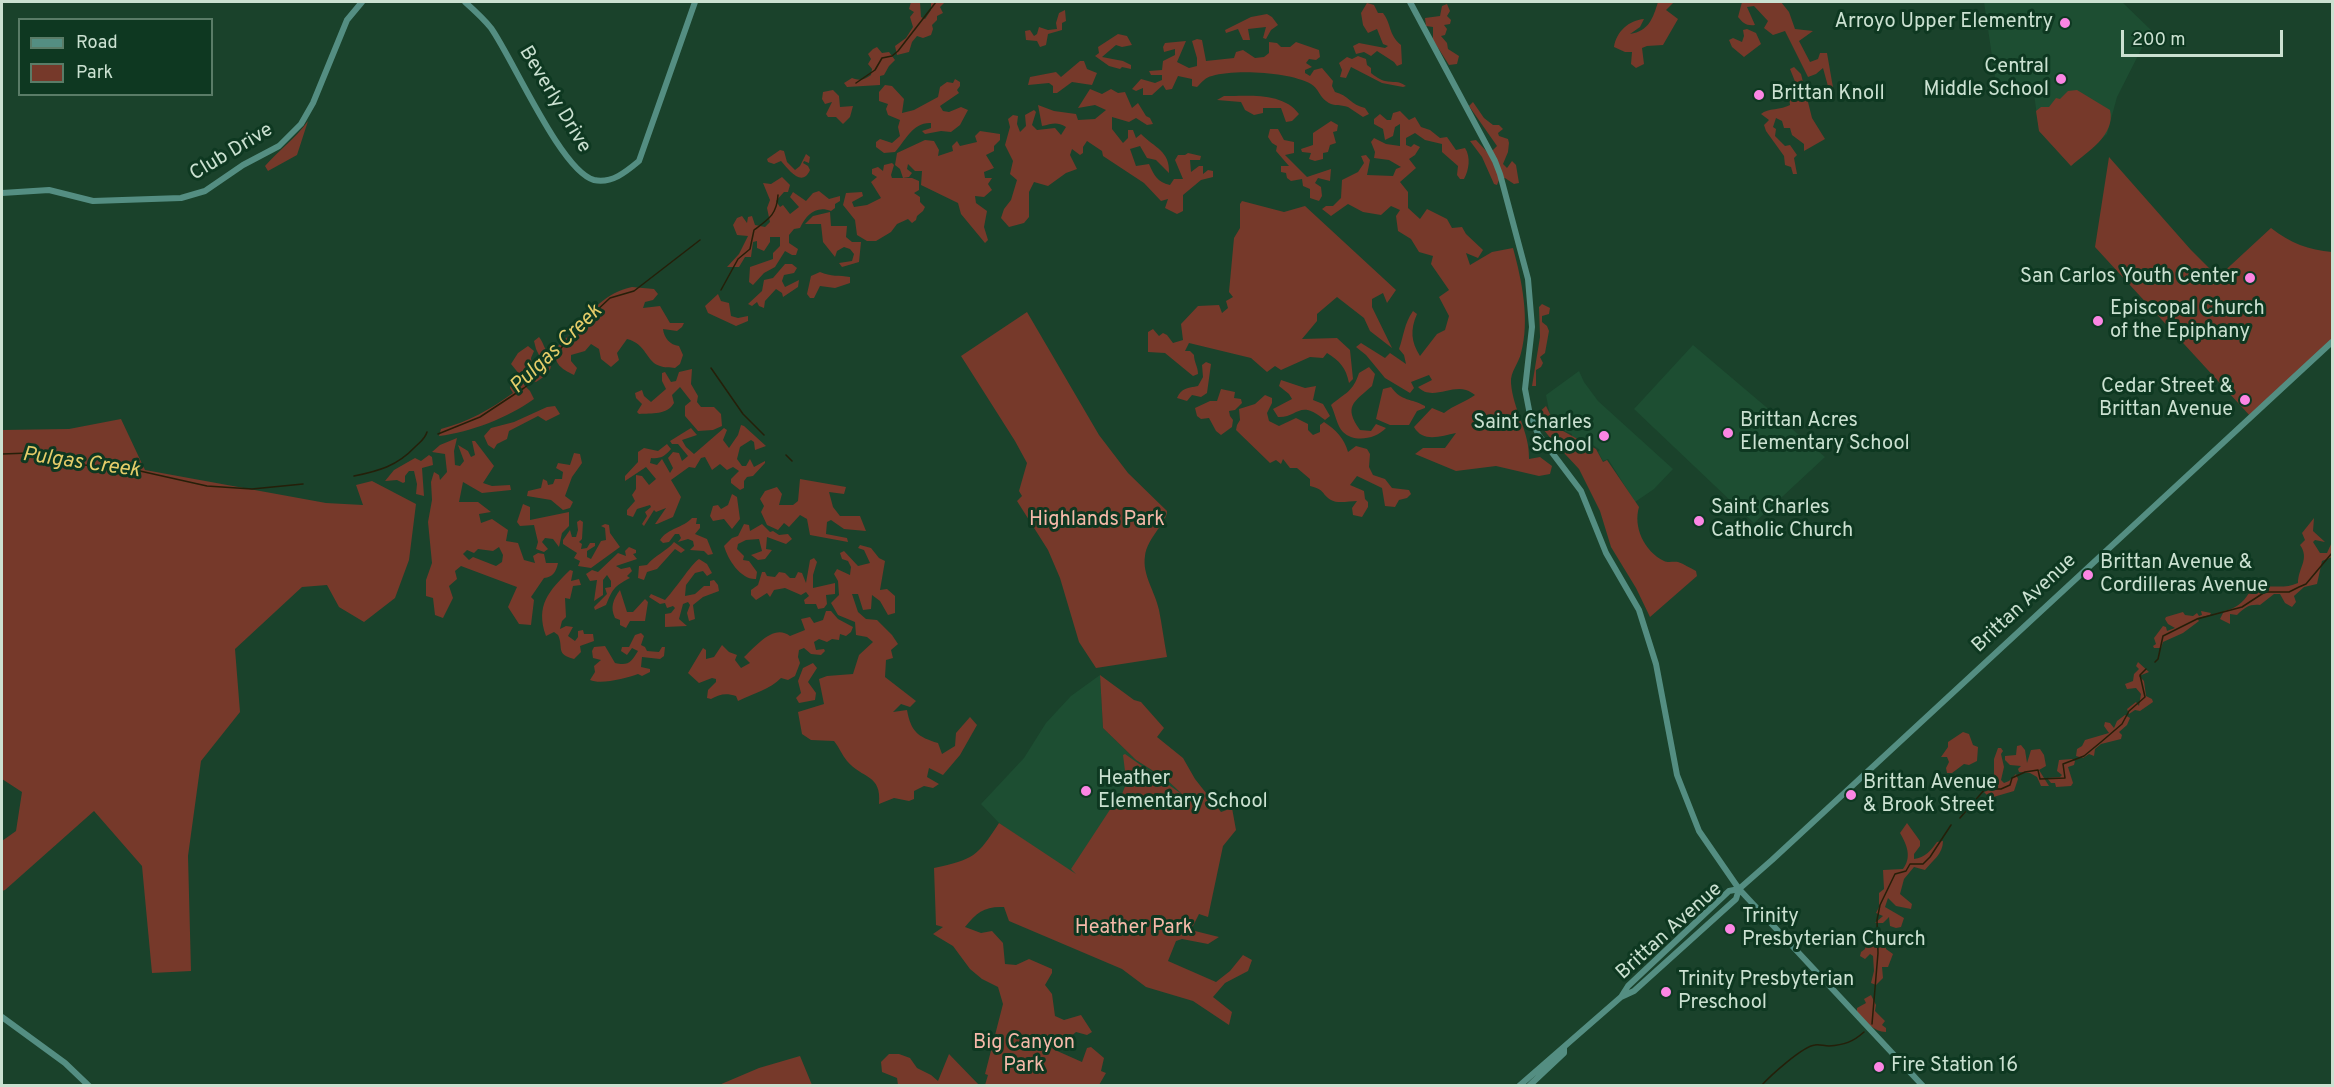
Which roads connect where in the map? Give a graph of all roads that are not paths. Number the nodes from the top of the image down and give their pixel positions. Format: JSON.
{"nodes":[{"id":1,"x":362,"y":2,"type":"edge"},
{"id":2,"x":465,"y":2,"type":"edge"},
{"id":3,"x":695,"y":2,"type":"edge"},
{"id":4,"x":1410,"y":2,"type":"edge"},
{"id":5,"x":2,"y":193,"type":"edge"},
{"id":6,"x":2332,"y":342,"type":"edge"},
{"id":7,"x":1739,"y":889,"type":"junction"},
{"id":8,"x":1621,"y":997,"type":"junction"},
{"id":9,"x":2,"y":1017,"type":"edge"},
{"id":10,"x":1564,"y":1048,"type":"junction"},
{"id":11,"x":90,"y":1086,"type":"edge"},
{"id":12,"x":1519,"y":1086,"type":"edge"},
{"id":13,"x":1529,"y":1086,"type":"edge"},
{"id":14,"x":1923,"y":1086,"type":"edge"}],
"edges":[{"from":1,"to":5,"type":"main road","name":"Club Drive"},
{"from":2,"to":3,"type":"main road","name":"Beverly Drive"},
{"from":4,"to":7,"type":"main road"},
{"from":6,"to":7,"type":"main road","name":"Brittan Avenue"},
{"from":7,"to":8,"type":"main road","name":"Brittan Avenue"},
{"from":7,"to":8,"type":"main road","name":"Brittan Avenue"},
{"from":7,"to":14,"type":"main road"},
{"from":8,"to":10,"type":"main road","name":"Brittan Avenue"},
{"from":9,"to":11,"type":"main road"},
{"from":10,"to":12,"type":"main road","name":"Brittan Avenue"},
{"from":10,"to":13,"type":"main road","name":"Brittan Avenue"}]}
